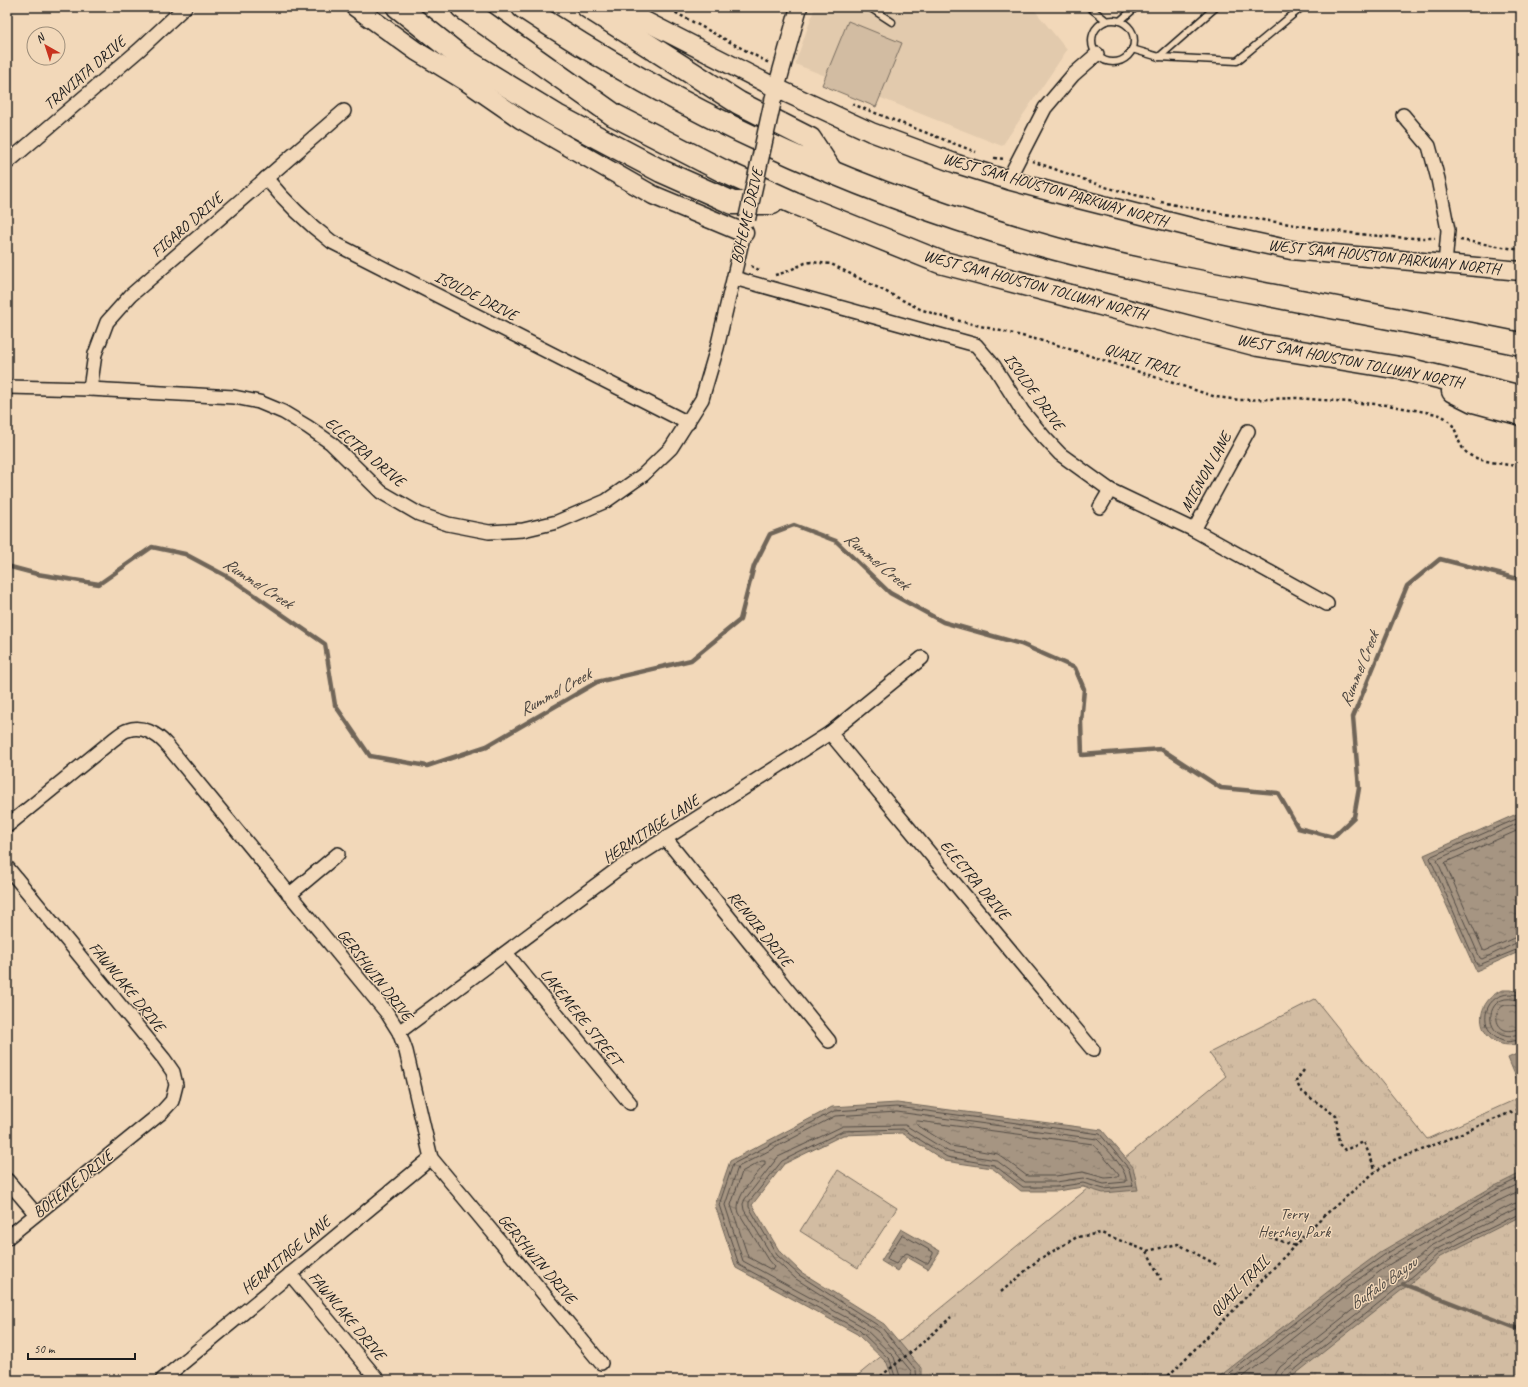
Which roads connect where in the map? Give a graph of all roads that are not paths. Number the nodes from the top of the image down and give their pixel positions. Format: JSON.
{"nodes":[{"id":1,"x":185,"y":7,"type":"edge"},
{"id":2,"x":355,"y":7,"type":"edge"},
{"id":3,"x":398,"y":7,"type":"edge"},
{"id":4,"x":462,"y":7,"type":"edge"},
{"id":5,"x":523,"y":7,"type":"edge"},
{"id":6,"x":588,"y":7,"type":"edge"},
{"id":7,"x":620,"y":7,"type":"edge"},
{"id":8,"x":799,"y":7,"type":"edge"},
{"id":9,"x":869,"y":7,"type":"edge"},
{"id":10,"x":1089,"y":7,"type":"edge"},
{"id":11,"x":1136,"y":7,"type":"edge"},
{"id":12,"x":1216,"y":7,"type":"edge"},
{"id":13,"x":1302,"y":7,"type":"edge"},
{"id":14,"x":1107,"y":21,"type":"junction"},
{"id":15,"x":1120,"y":21,"type":"junction"},
{"id":16,"x":892,"y":22,"type":"dead end"},
{"id":17,"x":1132,"y":49,"type":"junction"},
{"id":18,"x":1096,"y":54,"type":"junction"},
{"id":19,"x":1159,"y":57,"type":"junction"},
{"id":20,"x":776,"y":88,"type":"junction"},
{"id":21,"x":344,"y":111,"type":"dead end"},
{"id":22,"x":1403,"y":115,"type":"dead end"},
{"id":23,"x":7,"y":163,"type":"edge"},
{"id":24,"x":831,"y":172,"type":"junction"},
{"id":25,"x":266,"y":178,"type":"junction"},
{"id":26,"x":1008,"y":180,"type":"junction"},
{"id":27,"x":794,"y":203,"type":"junction"},
{"id":28,"x":745,"y":226,"type":"junction"},
{"id":29,"x":1445,"y":265,"type":"junction"},
{"id":30,"x":1521,"y":271,"type":"edge"},
{"id":31,"x":734,"y":278,"type":"junction"},
{"id":32,"x":1521,"y":344,"type":"edge"},
{"id":33,"x":1406,"y":369,"type":"junction"},
{"id":34,"x":7,"y":387,"type":"edge"},
{"id":35,"x":90,"y":389,"type":"junction"},
{"id":36,"x":1521,"y":396,"type":"edge"},
{"id":37,"x":1521,"y":414,"type":"edge"},
{"id":38,"x":688,"y":423,"type":"junction"},
{"id":39,"x":1248,"y":431,"type":"dead end"},
{"id":40,"x":1110,"y":490,"type":"junction"},
{"id":41,"x":1100,"y":507,"type":"dead end"},
{"id":42,"x":1194,"y":530,"type":"junction"},
{"id":43,"x":1327,"y":604,"type":"dead end"},
{"id":44,"x":922,"y":658,"type":"dead end"},
{"id":45,"x":830,"y":733,"type":"junction"},
{"id":46,"x":7,"y":826,"type":"edge"},
{"id":47,"x":665,"y":838,"type":"junction"},
{"id":48,"x":338,"y":854,"type":"dead end"},
{"id":49,"x":7,"y":867,"type":"edge"},
{"id":50,"x":289,"y":895,"type":"junction"},
{"id":51,"x":506,"y":953,"type":"junction"},
{"id":52,"x":399,"y":1032,"type":"junction"},
{"id":53,"x":829,"y":1041,"type":"dead end"},
{"id":54,"x":1093,"y":1050,"type":"dead end"},
{"id":55,"x":630,"y":1103,"type":"dead end"},
{"id":56,"x":139,"y":1131,"type":"joint"},
{"id":57,"x":431,"y":1158,"type":"junction"},
{"id":58,"x":7,"y":1180,"type":"edge"},
{"id":59,"x":36,"y":1214,"type":"junction"},
{"id":60,"x":7,"y":1238,"type":"edge"},
{"id":61,"x":290,"y":1274,"type":"junction"},
{"id":62,"x":601,"y":1363,"type":"dead end"},
{"id":63,"x":162,"y":1380,"type":"edge"},
{"id":64,"x":378,"y":1380,"type":"edge"}],
"edges":[{"from":1,"to":23,"type":"street","name":"TRAVIATA DRIVE"},
{"from":2,"to":28,"type":"main road"},
{"from":3,"to":27,"type":"highway"},
{"from":4,"to":27,"type":"highway","name":"WEST SAM HOUSTON TOLLWAY NORTH"},
{"from":5,"to":24,"type":"highway"},
{"from":6,"to":24,"type":"highway"},
{"from":7,"to":20,"type":"main road","name":"WEST SAM HOUSTON PARKWAY NORTH"},
{"from":8,"to":20,"type":"street","name":"BOHEME DRIVE"},
{"from":9,"to":16,"type":"lane"},
{"from":10,"to":14,"type":"lane"},
{"from":11,"to":15,"type":"lane"},
{"from":12,"to":19,"type":"lane"},
{"from":13,"to":19,"type":"lane"},
{"from":14,"to":15,"type":"lane"},
{"from":14,"to":18,"type":"lane"},
{"from":15,"to":17,"type":"lane"},
{"from":17,"to":18,"type":"lane"},
{"from":17,"to":19,"type":"lane"},
{"from":18,"to":26,"type":"street"},
{"from":20,"to":26,"type":"main road","name":"WEST SAM HOUSTON PARKWAY NORTH"},
{"from":20,"to":28,"type":"street","name":"BOHEME DRIVE","bridge":true},
{"from":21,"to":25,"type":"street","name":"FIGARO DRIVE"},
{"from":22,"to":29,"type":"street"},
{"from":24,"to":32,"type":"highway"},
{"from":25,"to":35,"type":"street","name":"FIGARO DRIVE"},
{"from":25,"to":38,"type":"street","name":"ISOLDE DRIVE"},
{"from":26,"to":29,"type":"main road","name":"WEST SAM HOUSTON PARKWAY NORTH"},
{"from":27,"to":33,"type":"highway","name":"WEST SAM HOUSTON TOLLWAY NORTH"},
{"from":28,"to":31,"type":"street","name":"BOHEME DRIVE"},
{"from":29,"to":30,"type":"main road","name":"WEST SAM HOUSTON PARKWAY NORTH"},
{"from":31,"to":38,"type":"street","name":"BOHEME DRIVE"},
{"from":31,"to":40,"type":"street","name":"ISOLDE DRIVE"},
{"from":33,"to":36,"type":"highway","name":"WEST SAM HOUSTON TOLLWAY NORTH"},
{"from":33,"to":37,"type":"highway"},
{"from":34,"to":35,"type":"street","name":"ELECTRA DRIVE"},
{"from":35,"to":38,"type":"street","name":"ELECTRA DRIVE"},
{"from":39,"to":42,"type":"street","name":"MIGNON LANE"},
{"from":40,"to":41,"type":"street"},
{"from":40,"to":42,"type":"street","name":"ISOLDE DRIVE"},
{"from":42,"to":43,"type":"street","name":"ISOLDE DRIVE"},
{"from":44,"to":45,"type":"street","name":"HERMITAGE LANE"},
{"from":45,"to":47,"type":"street","name":"HERMITAGE LANE"},
{"from":45,"to":54,"type":"street","name":"ELECTRA DRIVE"},
{"from":46,"to":50,"type":"street","name":"GERSHWIN DRIVE"},
{"from":47,"to":51,"type":"street","name":"HERMITAGE LANE"},
{"from":47,"to":53,"type":"street","name":"RENOIR DRIVE"},
{"from":48,"to":50,"type":"street"},
{"from":49,"to":56,"type":"street","name":"FAWNLAKE DRIVE"},
{"from":50,"to":52,"type":"street","name":"GERSHWIN DRIVE"},
{"from":51,"to":52,"type":"street","name":"HERMITAGE LANE"},
{"from":51,"to":55,"type":"street","name":"LAKEMERE STREET"},
{"from":52,"to":57,"type":"street","name":"GERSHWIN DRIVE"},
{"from":56,"to":59,"type":"street","name":"BOHEME DRIVE"},
{"from":57,"to":61,"type":"street","name":"HERMITAGE LANE"},
{"from":57,"to":62,"type":"street","name":"GERSHWIN DRIVE"},
{"from":58,"to":59,"type":"street"},
{"from":59,"to":60,"type":"street","name":"BOHEME DRIVE"},
{"from":61,"to":63,"type":"street","name":"HERMITAGE LANE"},
{"from":61,"to":64,"type":"street","name":"FAWNLAKE DRIVE"}]}
